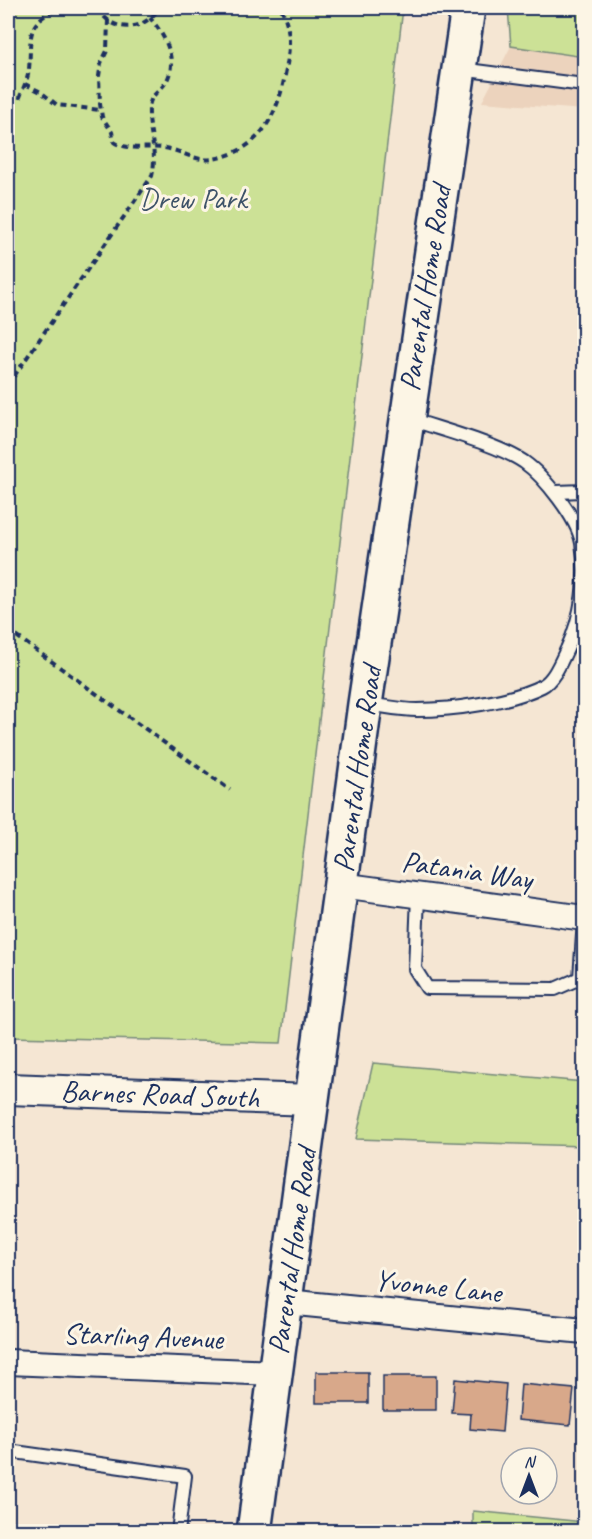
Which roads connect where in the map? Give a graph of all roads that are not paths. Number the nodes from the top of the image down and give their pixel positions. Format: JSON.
{"nodes":[{"id":1,"x":468,"y":8,"type":"edge"},
{"id":2,"x":458,"y":69,"type":"junction"},
{"id":3,"x":585,"y":85,"type":"edge"},
{"id":4,"x":406,"y":418,"type":"junction"},
{"id":5,"x":585,"y":491,"type":"edge"},
{"id":6,"x":556,"y":492,"type":"junction"},
{"id":7,"x":365,"y":704,"type":"junction"},
{"id":8,"x":341,"y":885,"type":"junction"},
{"id":9,"x":418,"y":896,"type":"junction"},
{"id":10,"x":585,"y":919,"type":"edge"},
{"id":11,"x":8,"y":1089,"type":"edge"},
{"id":12,"x":312,"y":1100,"type":"junction"},
{"id":13,"x":286,"y":1302,"type":"junction"},
{"id":14,"x":585,"y":1331,"type":"edge"},
{"id":15,"x":8,"y":1362,"type":"edge"},
{"id":16,"x":276,"y":1373,"type":"junction"},
{"id":17,"x":8,"y":1451,"type":"edge"},
{"id":18,"x":178,"y":1532,"type":"edge"},
{"id":19,"x":254,"y":1532,"type":"edge"}],
"edges":[{"from":1,"to":2,"type":"main road","name":"Parental Home Road"},
{"from":2,"to":3,"type":"lane"},
{"from":2,"to":4,"type":"main road","name":"Parental Home Road"},
{"from":4,"to":6,"type":"lane"},
{"from":4,"to":7,"type":"main road","name":"Parental Home Road"},
{"from":5,"to":6,"type":"lane"},
{"from":6,"to":7,"type":"lane"},
{"from":7,"to":8,"type":"main road","name":"Parental Home Road"},
{"from":8,"to":9,"type":"street","name":"Patania Way"},
{"from":8,"to":12,"type":"main road","name":"Parental Home Road"},
{"from":9,"to":10,"type":"street","name":"Patania Way"},
{"from":9,"to":10,"type":"lane"},
{"from":11,"to":12,"type":"street","name":"Barnes Road South"},
{"from":12,"to":13,"type":"main road","name":"Parental Home Road"},
{"from":13,"to":14,"type":"street","name":"Yvonne Lane"},
{"from":13,"to":16,"type":"main road","name":"Parental Home Road"},
{"from":15,"to":16,"type":"street","name":"Starling Avenue"},
{"from":16,"to":19,"type":"main road","name":"Parental Home Road"},
{"from":17,"to":18,"type":"lane"}]}
